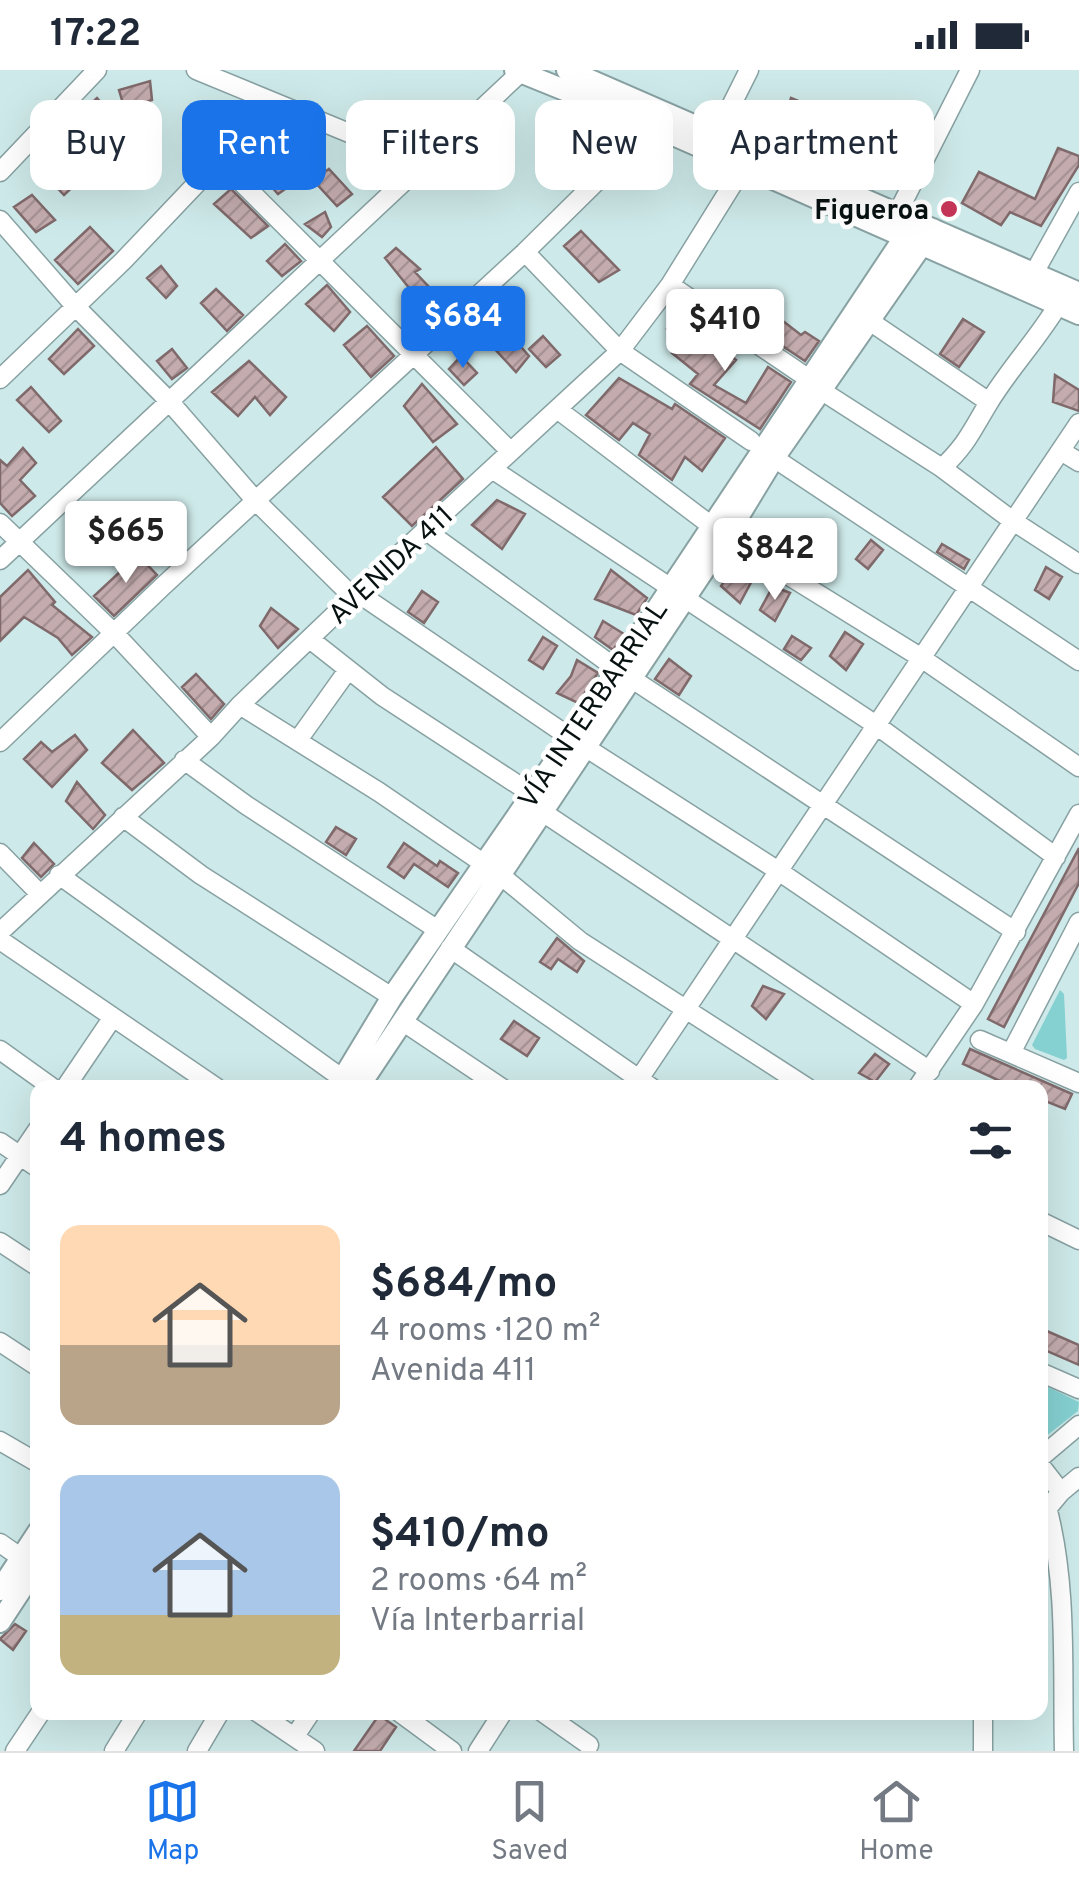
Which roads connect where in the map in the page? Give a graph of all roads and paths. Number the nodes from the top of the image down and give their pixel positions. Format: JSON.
{"nodes":[{"id":1,"x":97,"y":70,"type":"edge"},
{"id":2,"x":196,"y":70,"type":"edge"},
{"id":3,"x":567,"y":70,"type":"edge"},
{"id":4,"x":749,"y":70,"type":"edge"},
{"id":5,"x":970,"y":70,"type":"edge"},
{"id":6,"x":518,"y":71,"type":"edge"},
{"id":7,"x":268,"y":100,"type":"edge"},
{"id":8,"x":488,"y":100,"type":"edge"},
{"id":9,"x":589,"y":100,"type":"edge"},
{"id":10,"x":734,"y":100,"type":"edge"},
{"id":11,"x":693,"y":124,"type":"edge"},
{"id":12,"x":0,"y":172,"type":"edge"},
{"id":13,"x":190,"y":190,"type":"edge"},
{"id":14,"x":249,"y":190,"type":"edge"},
{"id":15,"x":393,"y":190,"type":"edge"},
{"id":16,"x":588,"y":190,"type":"edge"},
{"id":17,"x":729,"y":190,"type":"edge"},
{"id":18,"x":809,"y":190,"type":"edge"},
{"id":19,"x":833,"y":190,"type":"edge"},
{"id":20,"x":1079,"y":192,"type":"edge"},
{"id":21,"x":0,"y":220,"type":"edge"},
{"id":22,"x":914,"y":229,"type":"junction"},
{"id":23,"x":525,"y":252,"type":"junction"},
{"id":24,"x":318,"y":260,"type":"junction"},
{"id":25,"x":1034,"y":274,"type":"junction"},
{"id":26,"x":670,"y":285,"type":"junction"},
{"id":27,"x":1079,"y":293,"type":"edge"},
{"id":28,"x":1058,"y":305,"type":"junction"},
{"id":29,"x":75,"y":306,"type":"junction"},
{"id":30,"x":1079,"y":314,"type":"edge"},
{"id":31,"x":868,"y":320,"type":"junction"},
{"id":32,"x":620,"y":351,"type":"junction"},
{"id":33,"x":414,"y":357,"type":"junction"},
{"id":34,"x":0,"y":378,"type":"edge"},
{"id":35,"x":815,"y":385,"type":"junction"},
{"id":36,"x":168,"y":401,"type":"junction"},
{"id":37,"x":989,"y":402,"type":"junction"},
{"id":38,"x":557,"y":409,"type":"junction"},
{"id":39,"x":1079,"y":424,"type":"edge"},
{"id":40,"x":751,"y":441,"type":"dead end"},
{"id":41,"x":1062,"y":451,"type":"junction"},
{"id":42,"x":510,"y":452,"type":"junction"},
{"id":43,"x":774,"y":458,"type":"junction"},
{"id":44,"x":1079,"y":462,"type":"edge"},
{"id":45,"x":492,"y":468,"type":"junction"},
{"id":46,"x":942,"y":468,"type":"junction"},
{"id":47,"x":256,"y":501,"type":"junction"},
{"id":48,"x":1013,"y":521,"type":"junction"},
{"id":49,"x":0,"y":523,"type":"edge"},
{"id":50,"x":425,"y":530,"type":"junction"},
{"id":51,"x":720,"y":532,"type":"junction"},
{"id":52,"x":18,"y":542,"type":"junction"},
{"id":53,"x":0,"y":560,"type":"edge"},
{"id":54,"x":1079,"y":564,"type":"edge"},
{"id":55,"x":967,"y":588,"type":"junction"},
{"id":56,"x":677,"y":592,"type":"junction"},
{"id":57,"x":356,"y":595,"type":"junction"},
{"id":58,"x":115,"y":634,"type":"junction"},
{"id":59,"x":311,"y":640,"type":"junction"},
{"id":60,"x":920,"y":657,"type":"junction"},
{"id":61,"x":1079,"y":661,"type":"edge"},
{"id":62,"x":348,"y":670,"type":"junction"},
{"id":63,"x":624,"y":674,"type":"junction"},
{"id":64,"x":240,"y":704,"type":"junction"},
{"id":65,"x":876,"y":725,"type":"junction"},
{"id":66,"x":211,"y":737,"type":"junction"},
{"id":67,"x":298,"y":740,"type":"junction"},
{"id":68,"x":0,"y":742,"type":"edge"},
{"id":69,"x":578,"y":743,"type":"junction"},
{"id":70,"x":184,"y":760,"type":"junction"},
{"id":71,"x":1079,"y":767,"type":"edge"},
{"id":72,"x":537,"y":802,"type":"junction"},
{"id":73,"x":822,"y":802,"type":"junction"},
{"id":74,"x":1079,"y":814,"type":"edge"},
{"id":75,"x":123,"y":818,"type":"junction"},
{"id":76,"x":0,"y":853,"type":"edge"},
{"id":77,"x":1056,"y":857,"type":"junction"},
{"id":78,"x":491,"y":869,"type":"junction"},
{"id":79,"x":777,"y":870,"type":"junction"},
{"id":80,"x":59,"y":875,"type":"junction"},
{"id":81,"x":39,"y":893,"type":"junction"},
{"id":82,"x":1079,"y":922,"type":"edge"},
{"id":83,"x":1016,"y":932,"type":"junction"},
{"id":84,"x":0,"y":936,"type":"edge"},
{"id":85,"x":444,"y":939,"type":"junction"},
{"id":86,"x":730,"y":940,"type":"junction"},
{"id":87,"x":392,"y":998,"type":"junction"},
{"id":88,"x":974,"y":1004,"type":"junction"},
{"id":89,"x":684,"y":1010,"type":"junction"},
{"id":90,"x":113,"y":1017,"type":"junction"},
{"id":91,"x":402,"y":1021,"type":"junction"},
{"id":92,"x":980,"y":1040,"type":"dead end"},
{"id":93,"x":0,"y":1050,"type":"edge"},
{"id":94,"x":1011,"y":1054,"type":"junction"},
{"id":95,"x":930,"y":1071,"type":"junction"},
{"id":96,"x":42,"y":1080,"type":"edge"},
{"id":97,"x":70,"y":1080,"type":"edge"},
{"id":98,"x":205,"y":1080,"type":"edge"},
{"id":99,"x":339,"y":1080,"type":"edge"},
{"id":100,"x":349,"y":1080,"type":"edge"},
{"id":101,"x":350,"y":1080,"type":"edge"},
{"id":102,"x":490,"y":1080,"type":"edge"},
{"id":103,"x":636,"y":1080,"type":"edge"},
{"id":104,"x":643,"y":1080,"type":"edge"},
{"id":105,"x":795,"y":1080,"type":"edge"},
{"id":106,"x":923,"y":1080,"type":"edge"},
{"id":107,"x":1079,"y":1083,"type":"edge"},
{"id":108,"x":30,"y":1141,"type":"edge"},
{"id":109,"x":0,"y":1142,"type":"edge"},
{"id":110,"x":20,"y":1156,"type":"junction"},
{"id":111,"x":30,"y":1163,"type":"edge"},
{"id":112,"x":0,"y":1185,"type":"edge"},
{"id":113,"x":1048,"y":1226,"type":"edge"},
{"id":114,"x":1079,"y":1240,"type":"edge"},
{"id":115,"x":0,"y":1242,"type":"edge"},
{"id":116,"x":30,"y":1262,"type":"edge"},
{"id":117,"x":0,"y":1342,"type":"edge"},
{"id":118,"x":30,"y":1362,"type":"edge"},
{"id":119,"x":1048,"y":1376,"type":"edge"},
{"id":120,"x":1079,"y":1390,"type":"edge"},
{"id":121,"x":1079,"y":1426,"type":"edge"},
{"id":122,"x":0,"y":1442,"type":"edge"},
{"id":123,"x":1048,"y":1455,"type":"edge"},
{"id":124,"x":30,"y":1459,"type":"edge"},
{"id":125,"x":1048,"y":1474,"type":"edge"},
{"id":126,"x":1079,"y":1477,"type":"edge"},
{"id":127,"x":1060,"y":1492,"type":"junction"},
{"id":128,"x":1048,"y":1507,"type":"edge"},
{"id":129,"x":1048,"y":1522,"type":"edge"},
{"id":130,"x":0,"y":1544,"type":"edge"},
{"id":131,"x":30,"y":1562,"type":"edge"},
{"id":132,"x":30,"y":1566,"type":"edge"},
{"id":133,"x":30,"y":1569,"type":"edge"},
{"id":134,"x":0,"y":1590,"type":"edge"},
{"id":135,"x":0,"y":1622,"type":"edge"},
{"id":136,"x":36,"y":1720,"type":"edge"},
{"id":137,"x":133,"y":1720,"type":"edge"},
{"id":138,"x":215,"y":1720,"type":"edge"},
{"id":139,"x":270,"y":1720,"type":"edge"},
{"id":140,"x":306,"y":1720,"type":"edge"},
{"id":141,"x":409,"y":1720,"type":"edge"},
{"id":142,"x":498,"y":1720,"type":"edge"},
{"id":143,"x":554,"y":1720,"type":"edge"},
{"id":144,"x":983,"y":1720,"type":"edge"},
{"id":145,"x":296,"y":1736,"type":"junction"},
{"id":146,"x":589,"y":1744,"type":"dead end"},
{"id":147,"x":15,"y":1751,"type":"edge"},
{"id":148,"x":114,"y":1751,"type":"edge"},
{"id":149,"x":197,"y":1751,"type":"edge"},
{"id":150,"x":314,"y":1751,"type":"edge"},
{"id":151,"x":452,"y":1751,"type":"edge"},
{"id":152,"x":478,"y":1751,"type":"edge"},
{"id":153,"x":983,"y":1751,"type":"edge"},
{"id":154,"x":1064,"y":1751,"type":"edge"}],
"edges":[{"from":1,"to":12,"type":"street"},
{"from":2,"to":7,"type":"street"},
{"from":3,"to":11,"type":"main road"},
{"from":4,"to":10,"type":"street"},
{"from":5,"to":22,"type":"street"},
{"from":6,"to":8,"type":"street"},
{"from":6,"to":9,"type":"main road"},
{"from":13,"to":29,"type":"street"},
{"from":14,"to":24,"type":"street"},
{"from":15,"to":24,"type":"street"},
{"from":16,"to":23,"type":"street"},
{"from":17,"to":26,"type":"street","name":"AVENIDA 411"},
{"from":18,"to":22,"type":"main road"},
{"from":19,"to":22,"type":"main road"},
{"from":20,"to":25,"type":"street"},
{"from":21,"to":29,"type":"street"},
{"from":22,"to":25,"type":"main road"},
{"from":22,"to":28,"type":"main road"},
{"from":22,"to":31,"type":"main road","name":"VÍA INTERBARRIAL"},
{"from":22,"to":35,"type":"main road","name":"VÍA INTERBARRIAL"},
{"from":23,"to":32,"type":"street"},
{"from":23,"to":33,"type":"street"},
{"from":24,"to":33,"type":"street"},
{"from":24,"to":36,"type":"street"},
{"from":25,"to":27,"type":"main road"},
{"from":26,"to":32,"type":"street","name":"AVENIDA 411"},
{"from":26,"to":35,"type":"street"},
{"from":28,"to":30,"type":"main road"},
{"from":28,"to":37,"type":"street"},
{"from":29,"to":34,"type":"street"},
{"from":29,"to":36,"type":"street"},
{"from":31,"to":35,"type":"main road","name":"VÍA INTERBARRIAL"},
{"from":31,"to":37,"type":"street"},
{"from":32,"to":38,"type":"street","name":"AVENIDA 411"},
{"from":32,"to":40,"type":"street"},
{"from":33,"to":42,"type":"street"},
{"from":33,"to":47,"type":"street"},
{"from":35,"to":43,"type":"main road","name":"VÍA INTERBARRIAL"},
{"from":35,"to":46,"type":"street"},
{"from":35,"to":51,"type":"main road","name":"VÍA INTERBARRIAL"},
{"from":36,"to":47,"type":"street"},
{"from":36,"to":52,"type":"street"},
{"from":37,"to":46,"type":"street"},
{"from":38,"to":42,"type":"street","name":"AVENIDA 411"},
{"from":38,"to":51,"type":"street"},
{"from":39,"to":41,"type":"street"},
{"from":41,"to":44,"type":"street"},
{"from":41,"to":48,"type":"street"},
{"from":42,"to":45,"type":"street","name":"AVENIDA 411"},
{"from":43,"to":51,"type":"main road","name":"VÍA INTERBARRIAL"},
{"from":43,"to":55,"type":"street"},
{"from":45,"to":50,"type":"street","name":"AVENIDA 411"},
{"from":45,"to":56,"type":"street"},
{"from":46,"to":48,"type":"street"},
{"from":47,"to":57,"type":"street"},
{"from":47,"to":58,"type":"street"},
{"from":48,"to":54,"type":"street"},
{"from":48,"to":55,"type":"street"},
{"from":49,"to":52,"type":"street"},
{"from":50,"to":57,"type":"street","name":"AVENIDA 411"},
{"from":50,"to":63,"type":"street"},
{"from":51,"to":56,"type":"main road","name":"VÍA INTERBARRIAL"},
{"from":51,"to":60,"type":"street"},
{"from":52,"to":53,"type":"street"},
{"from":52,"to":58,"type":"street"},
{"from":55,"to":60,"type":"street"},
{"from":55,"to":61,"type":"street"},
{"from":56,"to":63,"type":"main road","name":"VÍA INTERBARRIAL"},
{"from":56,"to":65,"type":"street"},
{"from":57,"to":59,"type":"street","name":"AVENIDA 411"},
{"from":57,"to":69,"type":"street"},
{"from":58,"to":66,"type":"street"},
{"from":58,"to":68,"type":"street"},
{"from":59,"to":62,"type":"street"},
{"from":59,"to":64,"type":"street","name":"AVENIDA 411"},
{"from":60,"to":65,"type":"street"},
{"from":60,"to":71,"type":"street"},
{"from":62,"to":67,"type":"street"},
{"from":62,"to":72,"type":"street"},
{"from":63,"to":69,"type":"main road","name":"VÍA INTERBARRIAL"},
{"from":63,"to":73,"type":"street"},
{"from":64,"to":66,"type":"street","name":"AVENIDA 411"},
{"from":64,"to":67,"type":"street"},
{"from":65,"to":73,"type":"street"},
{"from":65,"to":77,"type":"street"},
{"from":66,"to":70,"type":"street","name":"AVENIDA 411"},
{"from":67,"to":78,"type":"street"},
{"from":69,"to":72,"type":"main road","name":"VÍA INTERBARRIAL"},
{"from":69,"to":79,"type":"street"},
{"from":70,"to":75,"type":"street","name":"AVENIDA 411"},
{"from":70,"to":85,"type":"street"},
{"from":72,"to":78,"type":"main road","name":"VÍA INTERBARRIAL"},
{"from":72,"to":86,"type":"street"},
{"from":73,"to":79,"type":"street"},
{"from":73,"to":83,"type":"street"},
{"from":74,"to":77,"type":"street"},
{"from":75,"to":80,"type":"street","name":"AVENIDA 411"},
{"from":75,"to":87,"type":"street"},
{"from":76,"to":81,"type":"street"},
{"from":77,"to":83,"type":"street"},
{"from":78,"to":85,"type":"main road","name":"VÍA INTERBARRIAL"},
{"from":78,"to":89,"type":"street"},
{"from":79,"to":86,"type":"street"},
{"from":79,"to":88,"type":"street"},
{"from":80,"to":81,"type":"street","name":"AVENIDA 411"},
{"from":80,"to":99,"type":"street"},
{"from":81,"to":84,"type":"street","name":"AVENIDA 411"},
{"from":82,"to":94,"type":"street"},
{"from":83,"to":88,"type":"street"},
{"from":84,"to":90,"type":"street"},
{"from":85,"to":87,"type":"main road","name":"VÍA INTERBARRIAL"},
{"from":85,"to":91,"type":"main road","name":"VÍA INTERBARRIAL"},
{"from":85,"to":103,"type":"street"},
{"from":86,"to":89,"type":"street"},
{"from":86,"to":95,"type":"street"},
{"from":87,"to":100,"type":"main road","name":"VÍA INTERBARRIAL"},
{"from":88,"to":95,"type":"street"},
{"from":89,"to":104,"type":"street"},
{"from":89,"to":105,"type":"street"},
{"from":90,"to":97,"type":"street"},
{"from":90,"to":98,"type":"street"},
{"from":91,"to":101,"type":"main road","name":"VÍA INTERBARRIAL"},
{"from":91,"to":102,"type":"street"},
{"from":92,"to":94,"type":"street"},
{"from":93,"to":96,"type":"street"},
{"from":94,"to":107,"type":"street"},
{"from":95,"to":106,"type":"street"},
{"from":108,"to":110,"type":"street"},
{"from":109,"to":110,"type":"street"},
{"from":110,"to":111,"type":"street"},
{"from":110,"to":112,"type":"street"},
{"from":113,"to":114,"type":"street"},
{"from":115,"to":116,"type":"street"},
{"from":117,"to":118,"type":"street"},
{"from":119,"to":120,"type":"street"},
{"from":121,"to":123,"type":"street"},
{"from":122,"to":124,"type":"street"},
{"from":125,"to":127,"type":"street"},
{"from":126,"to":127,"type":"street"},
{"from":127,"to":128,"type":"street"},
{"from":129,"to":154,"type":"street"},
{"from":130,"to":131,"type":"street"},
{"from":132,"to":134,"type":"main road"},
{"from":133,"to":135,"type":"main road"},
{"from":136,"to":147,"type":"street"},
{"from":137,"to":148,"type":"street"},
{"from":138,"to":149,"type":"street"},
{"from":139,"to":145,"type":"street"},
{"from":140,"to":145,"type":"street"},
{"from":141,"to":151,"type":"street"},
{"from":142,"to":152,"type":"street"},
{"from":143,"to":146,"type":"street"},
{"from":144,"to":153,"type":"street"},
{"from":145,"to":150,"type":"street"}]}
